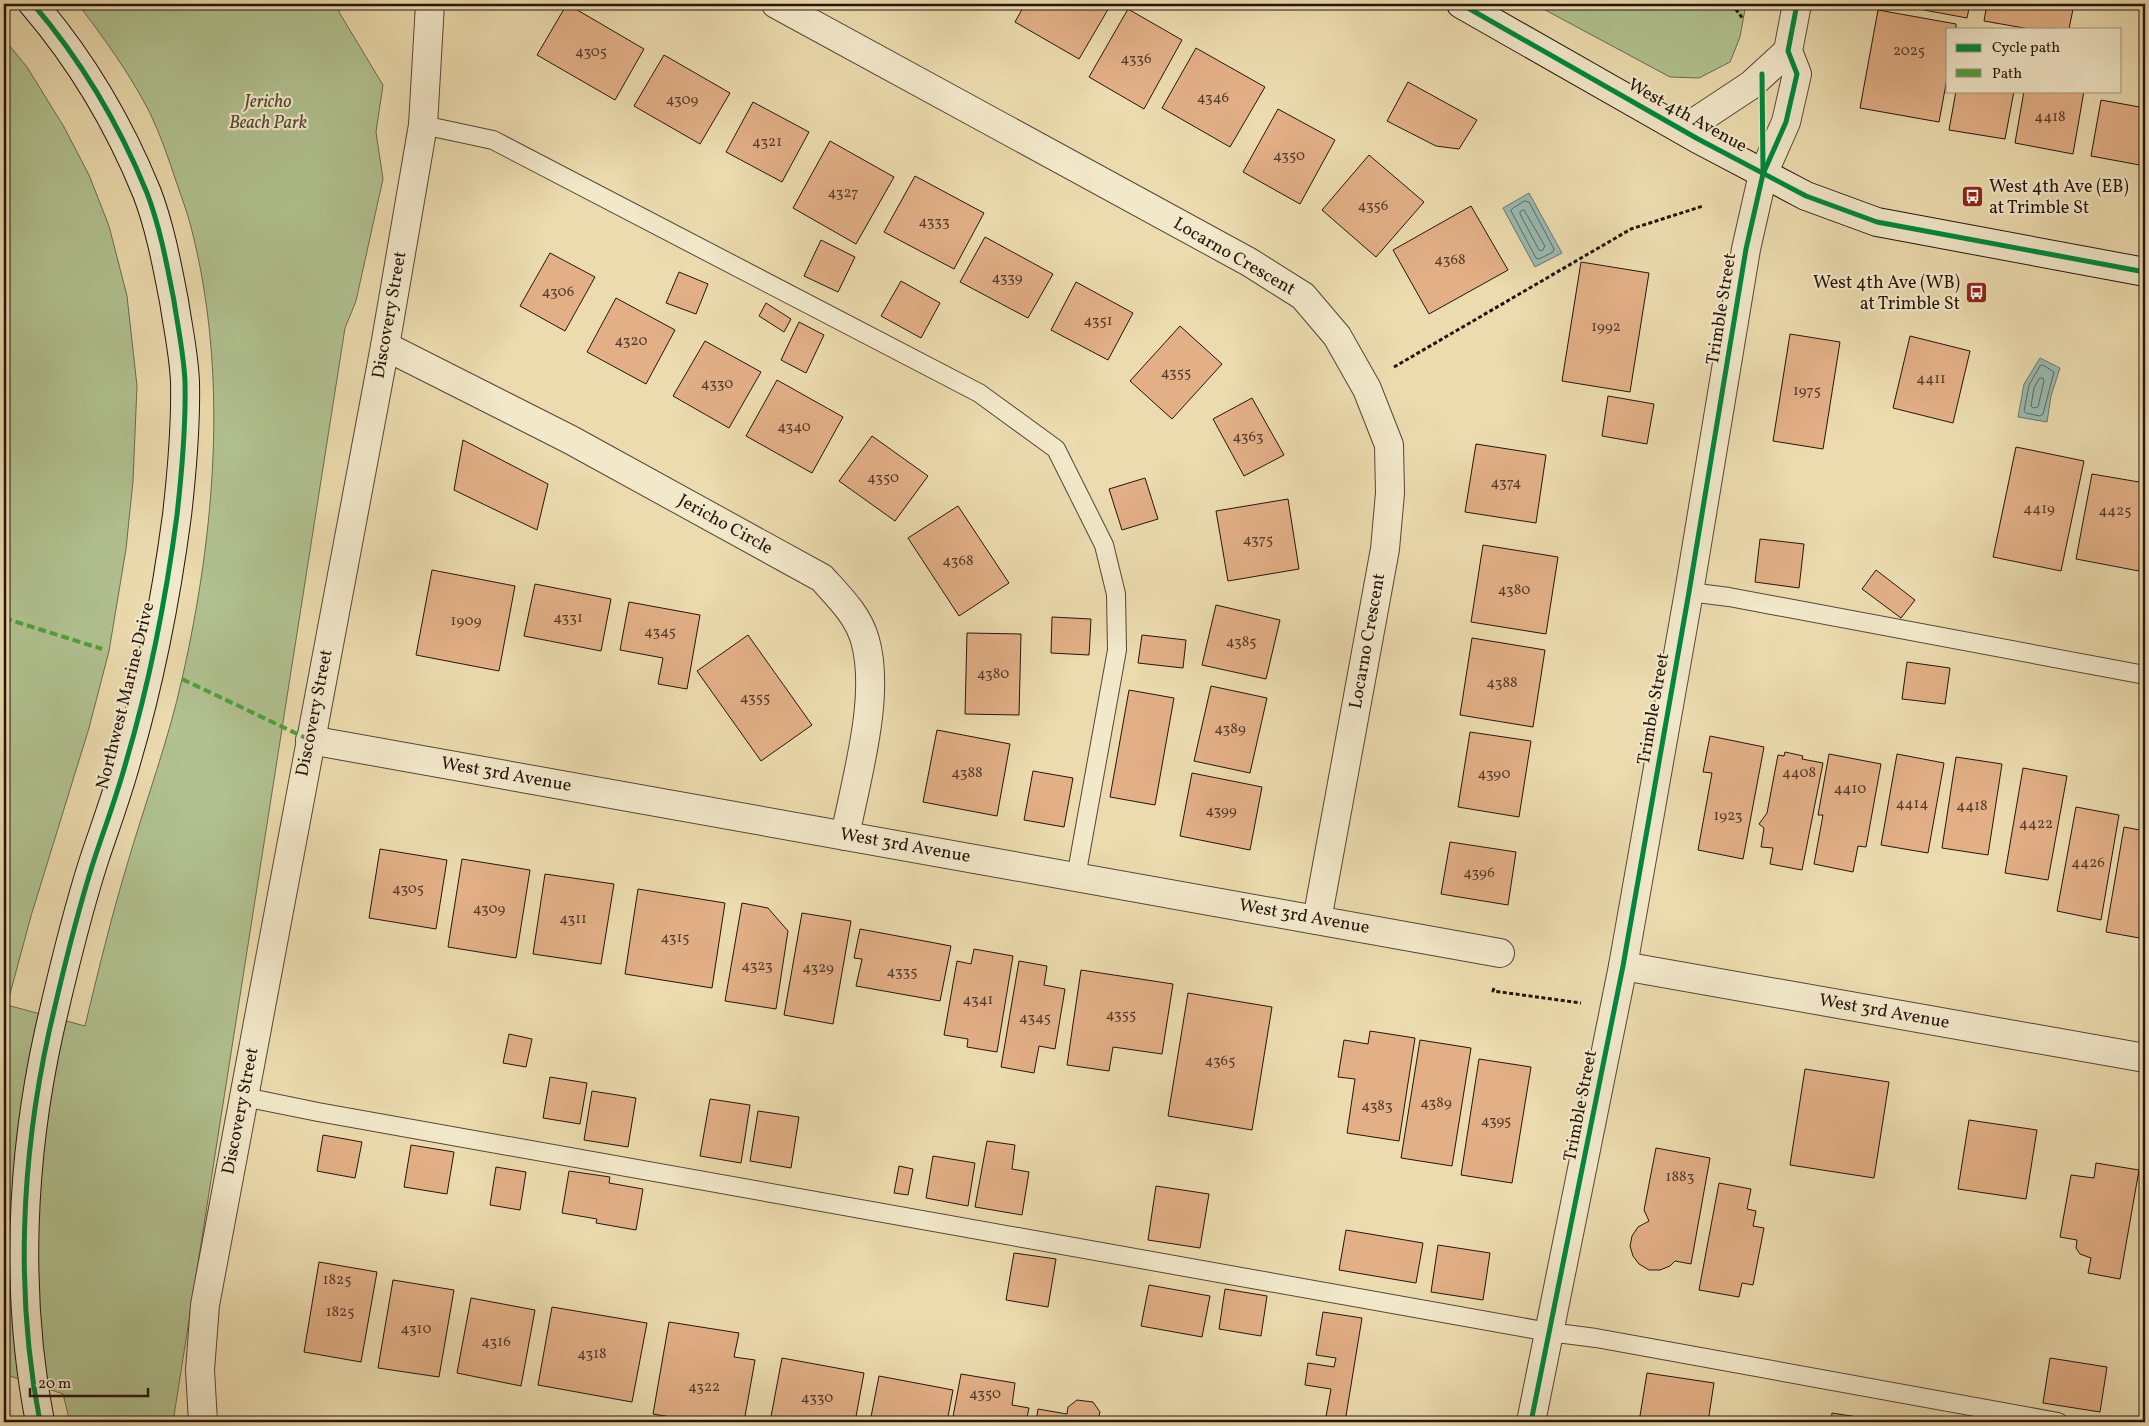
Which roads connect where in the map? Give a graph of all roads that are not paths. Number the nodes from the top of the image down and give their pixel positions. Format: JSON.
{"nodes":[{"id":1,"x":33,"y":4,"type":"edge"},
{"id":2,"x":430,"y":4,"type":"edge"},
{"id":3,"x":776,"y":4,"type":"edge"},
{"id":4,"x":1461,"y":4,"type":"edge"},
{"id":5,"x":1797,"y":4,"type":"edge"},
{"id":6,"x":1788,"y":51,"type":"junction"},
{"id":7,"x":423,"y":125,"type":"junction"},
{"id":8,"x":1684,"y":130,"type":"junction"},
{"id":9,"x":1763,"y":174,"type":"junction"},
{"id":10,"x":2145,"y":272,"type":"edge"},
{"id":11,"x":385,"y":346,"type":"junction"},
{"id":12,"x":1689,"y":592,"type":"junction"},
{"id":13,"x":2145,"y":675,"type":"edge"},
{"id":14,"x":310,"y":740,"type":"junction"},
{"id":15,"x":846,"y":836,"type":"junction"},
{"id":16,"x":1076,"y":877,"type":"junction"},
{"id":17,"x":1317,"y":920,"type":"junction"},
{"id":18,"x":1500,"y":953,"type":"dead end"},
{"id":19,"x":1623,"y":966,"type":"junction"},
{"id":20,"x":2145,"y":1058,"type":"edge"},
{"id":21,"x":244,"y":1097,"type":"junction"},
{"id":22,"x":1549,"y":1332,"type":"junction"},
{"id":23,"x":40,"y":1422,"type":"edge"},
{"id":24,"x":203,"y":1422,"type":"edge"},
{"id":25,"x":1531,"y":1422,"type":"edge"},
{"id":26,"x":2058,"y":1422,"type":"edge"}],
"edges":[{"from":1,"to":23,"type":"street","name":"Northwest Marine Drive"},
{"from":2,"to":7,"type":"street","name":"Discovery Street"},
{"from":3,"to":17,"type":"street","name":"Locarno Crescent"},
{"from":4,"to":8,"type":"street","name":"West 4th Avenue"},
{"from":5,"to":6,"type":"street"},
{"from":6,"to":8,"type":"street"},
{"from":6,"to":9,"type":"street","name":"Trimble Street"},
{"from":7,"to":11,"type":"street","name":"Discovery Street"},
{"from":7,"to":16,"type":"lane"},
{"from":8,"to":9,"type":"street","name":"West 4th Avenue"},
{"from":9,"to":10,"type":"street","name":"West 4th Avenue"},
{"from":9,"to":12,"type":"street","name":"Trimble Street"},
{"from":11,"to":14,"type":"street","name":"Discovery Street"},
{"from":11,"to":15,"type":"street","name":"Jericho Circle"},
{"from":12,"to":13,"type":"lane"},
{"from":12,"to":19,"type":"street","name":"Trimble Street"},
{"from":14,"to":15,"type":"street","name":"West 3rd Avenue"},
{"from":14,"to":21,"type":"street","name":"Discovery Street"},
{"from":15,"to":16,"type":"street","name":"West 3rd Avenue"},
{"from":16,"to":17,"type":"street","name":"West 3rd Avenue"},
{"from":17,"to":18,"type":"street","name":"West 3rd Avenue"},
{"from":19,"to":20,"type":"street","name":"West 3rd Avenue"},
{"from":19,"to":22,"type":"street","name":"Trimble Street"},
{"from":21,"to":22,"type":"lane"},
{"from":21,"to":24,"type":"street","name":"Discovery Street"},
{"from":22,"to":25,"type":"street","name":"Trimble Street"},
{"from":22,"to":26,"type":"lane"}]}
